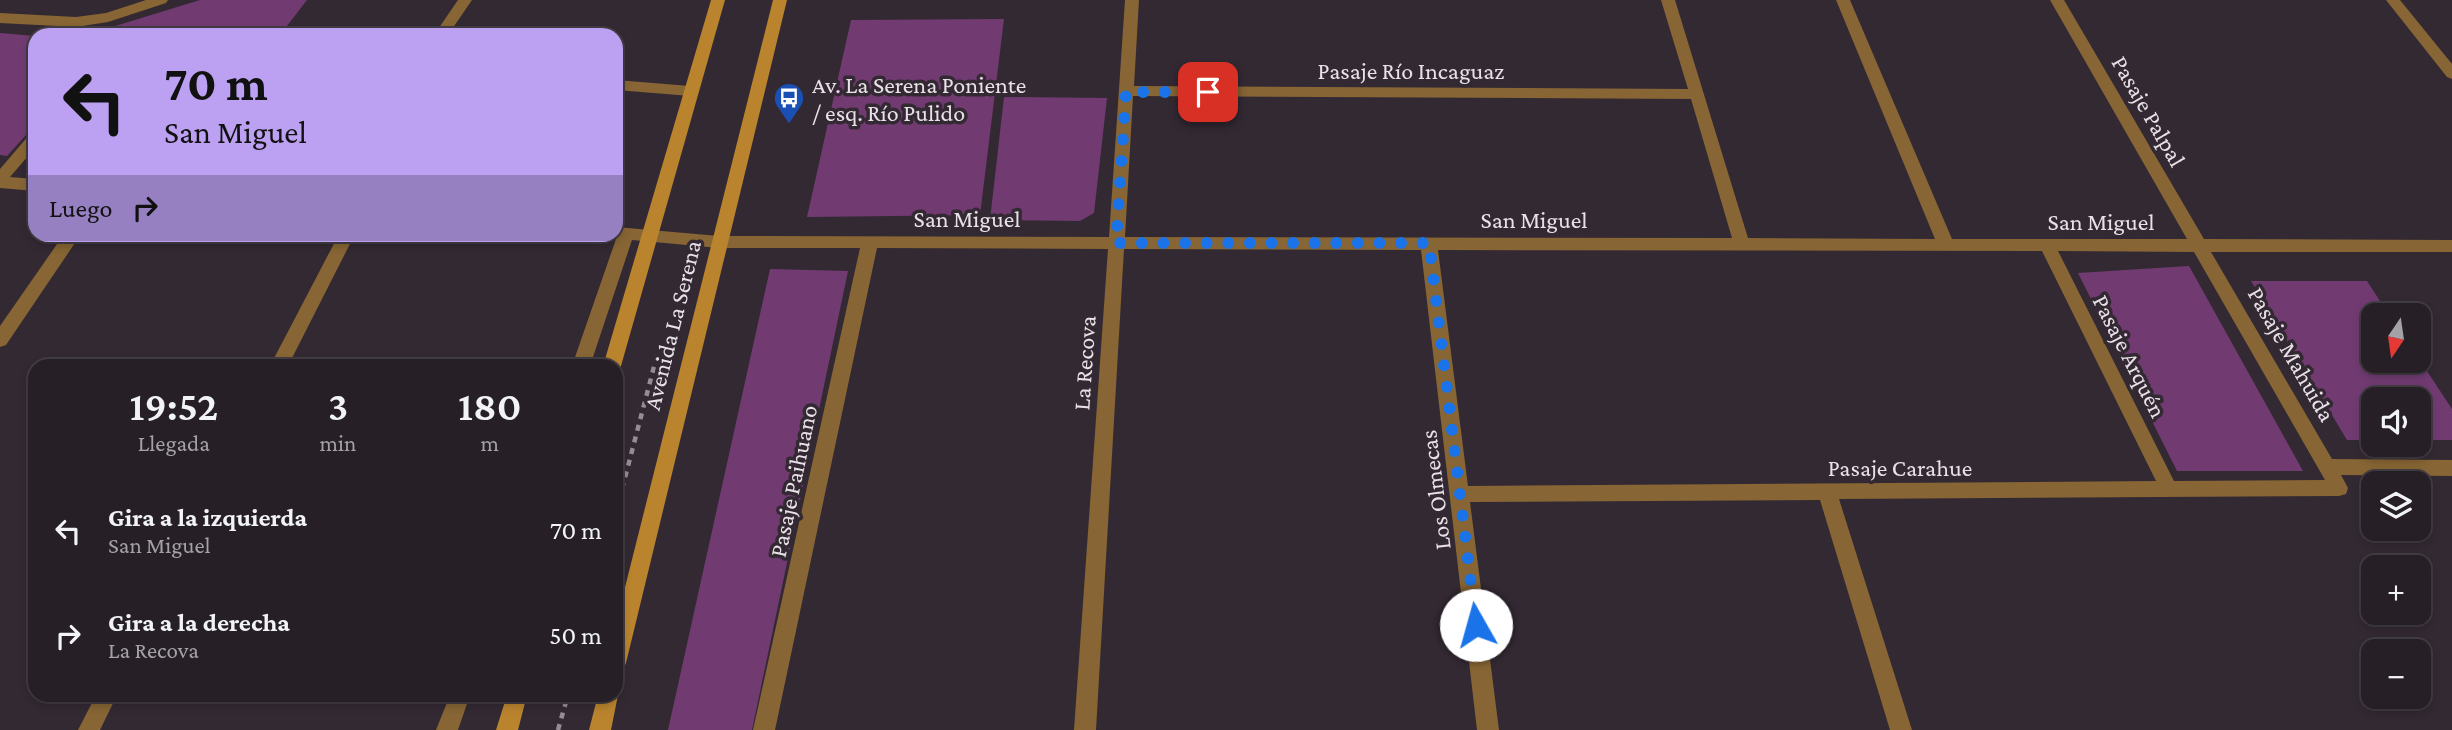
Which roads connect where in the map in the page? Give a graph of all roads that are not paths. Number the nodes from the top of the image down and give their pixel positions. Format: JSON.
{"nodes":[{"id":1,"x":112,"y":0,"type":"edge"},
{"id":2,"x":161,"y":0,"type":"edge"},
{"id":3,"x":465,"y":0,"type":"edge"},
{"id":4,"x":718,"y":0,"type":"edge"},
{"id":5,"x":780,"y":0,"type":"edge"},
{"id":6,"x":1132,"y":0,"type":"edge"},
{"id":7,"x":1668,"y":0,"type":"edge"},
{"id":8,"x":1843,"y":0,"type":"edge"},
{"id":9,"x":2057,"y":0,"type":"edge"},
{"id":10,"x":2393,"y":0,"type":"edge"},
{"id":11,"x":0,"y":18,"type":"edge"},
{"id":12,"x":93,"y":20,"type":"junction"},
{"id":13,"x":446,"y":28,"type":"edge"},
{"id":14,"x":2452,"y":74,"type":"edge"},
{"id":15,"x":623,"y":86,"type":"edge"},
{"id":16,"x":690,"y":91,"type":"junction"},
{"id":17,"x":1126,"y":92,"type":"junction"},
{"id":18,"x":1697,"y":94,"type":"junction"},
{"id":19,"x":28,"y":146,"type":"edge"},
{"id":20,"x":0,"y":180,"type":"edge"},
{"id":21,"x":28,"y":184,"type":"edge"},
{"id":22,"x":623,"y":233,"type":"edge"},
{"id":23,"x":648,"y":236,"type":"junction"},
{"id":24,"x":67,"y":242,"type":"edge"},
{"id":25,"x":343,"y":242,"type":"edge"},
{"id":26,"x":618,"y":242,"type":"edge"},
{"id":27,"x":719,"y":242,"type":"junction"},
{"id":28,"x":870,"y":242,"type":"junction"},
{"id":29,"x":1116,"y":243,"type":"junction"},
{"id":30,"x":1429,"y":243,"type":"junction"},
{"id":31,"x":1742,"y":244,"type":"junction"},
{"id":32,"x":1946,"y":245,"type":"junction"},
{"id":33,"x":2047,"y":245,"type":"junction"},
{"id":34,"x":2199,"y":246,"type":"junction"},
{"id":35,"x":2452,"y":246,"type":"edge"},
{"id":36,"x":0,"y":340,"type":"edge"},
{"id":37,"x":283,"y":359,"type":"edge"},
{"id":38,"x":583,"y":359,"type":"edge"},
{"id":39,"x":614,"y":359,"type":"edge"},
{"id":40,"x":2327,"y":467,"type":"junction"},
{"id":41,"x":2452,"y":468,"type":"edge"},
{"id":42,"x":2339,"y":488,"type":"joint"},
{"id":43,"x":2169,"y":489,"type":"junction"},
{"id":44,"x":1827,"y":492,"type":"junction"},
{"id":45,"x":1460,"y":494,"type":"junction"},
{"id":46,"x":623,"y":634,"type":"edge"},
{"id":47,"x":103,"y":702,"type":"edge"},
{"id":48,"x":457,"y":702,"type":"edge"},
{"id":49,"x":515,"y":702,"type":"edge"},
{"id":50,"x":606,"y":702,"type":"edge"},
{"id":51,"x":89,"y":730,"type":"edge"},
{"id":52,"x":447,"y":730,"type":"edge"},
{"id":53,"x":507,"y":730,"type":"edge"},
{"id":54,"x":600,"y":730,"type":"edge"},
{"id":55,"x":764,"y":730,"type":"edge"},
{"id":56,"x":1085,"y":730,"type":"edge"},
{"id":57,"x":1489,"y":730,"type":"edge"},
{"id":58,"x":1901,"y":730,"type":"edge"}],
"edges":[{"from":1,"to":12,"type":"street"},
{"from":2,"to":12,"type":"street"},
{"from":3,"to":13,"type":"street"},
{"from":4,"to":16,"type":"main road","name":"Avenida La Serena"},
{"from":5,"to":27,"type":"main road","name":"Avenida La Serena"},
{"from":6,"to":17,"type":"street","name":"La Recova"},
{"from":7,"to":18,"type":"street"},
{"from":8,"to":32,"type":"street"},
{"from":9,"to":34,"type":"street","name":"Pasaje Palpal"},
{"from":10,"to":14,"type":"street"},
{"from":11,"to":12,"type":"street"},
{"from":15,"to":16,"type":"street"},
{"from":16,"to":23,"type":"main road","name":"Avenida La Serena"},
{"from":17,"to":18,"type":"street","name":"Pasaje Río Incaguaz"},
{"from":17,"to":29,"type":"street","name":"La Recova"},
{"from":18,"to":31,"type":"street"},
{"from":19,"to":20,"type":"street"},
{"from":20,"to":21,"type":"street"},
{"from":22,"to":23,"type":"street","name":"San Miguel"},
{"from":23,"to":27,"type":"street","name":"San Miguel"},
{"from":23,"to":39,"type":"main road","name":"Avenida La Serena"},
{"from":24,"to":36,"type":"street"},
{"from":25,"to":37,"type":"street"},
{"from":26,"to":38,"type":"street"},
{"from":27,"to":28,"type":"street","name":"San Miguel"},
{"from":27,"to":46,"type":"main road","name":"Avenida La Serena"},
{"from":28,"to":29,"type":"street","name":"San Miguel"},
{"from":28,"to":55,"type":"street","name":"Pasaje Paihuano"},
{"from":29,"to":30,"type":"street","name":"San Miguel"},
{"from":29,"to":56,"type":"street","name":"La Recova"},
{"from":30,"to":31,"type":"street","name":"San Miguel"},
{"from":30,"to":45,"type":"street","name":"Los Olmecas"},
{"from":31,"to":32,"type":"street","name":"San Miguel"},
{"from":32,"to":33,"type":"street","name":"San Miguel"},
{"from":33,"to":34,"type":"street","name":"San Miguel"},
{"from":33,"to":43,"type":"street","name":"Pasaje Arquén"},
{"from":34,"to":35,"type":"street","name":"San Miguel"},
{"from":34,"to":40,"type":"street","name":"Pasaje Mahuida"},
{"from":40,"to":41,"type":"street"},
{"from":40,"to":42,"type":"street","name":"Pasaje Mahuida"},
{"from":42,"to":43,"type":"street","name":"Pasaje Carahue"},
{"from":43,"to":44,"type":"street","name":"Pasaje Carahue"},
{"from":44,"to":45,"type":"street","name":"Pasaje Carahue"},
{"from":44,"to":58,"type":"street"},
{"from":45,"to":57,"type":"street","name":"Los Olmecas"},
{"from":47,"to":51,"type":"street"},
{"from":48,"to":52,"type":"street"},
{"from":49,"to":53,"type":"main road"},
{"from":50,"to":54,"type":"main road"}]}
